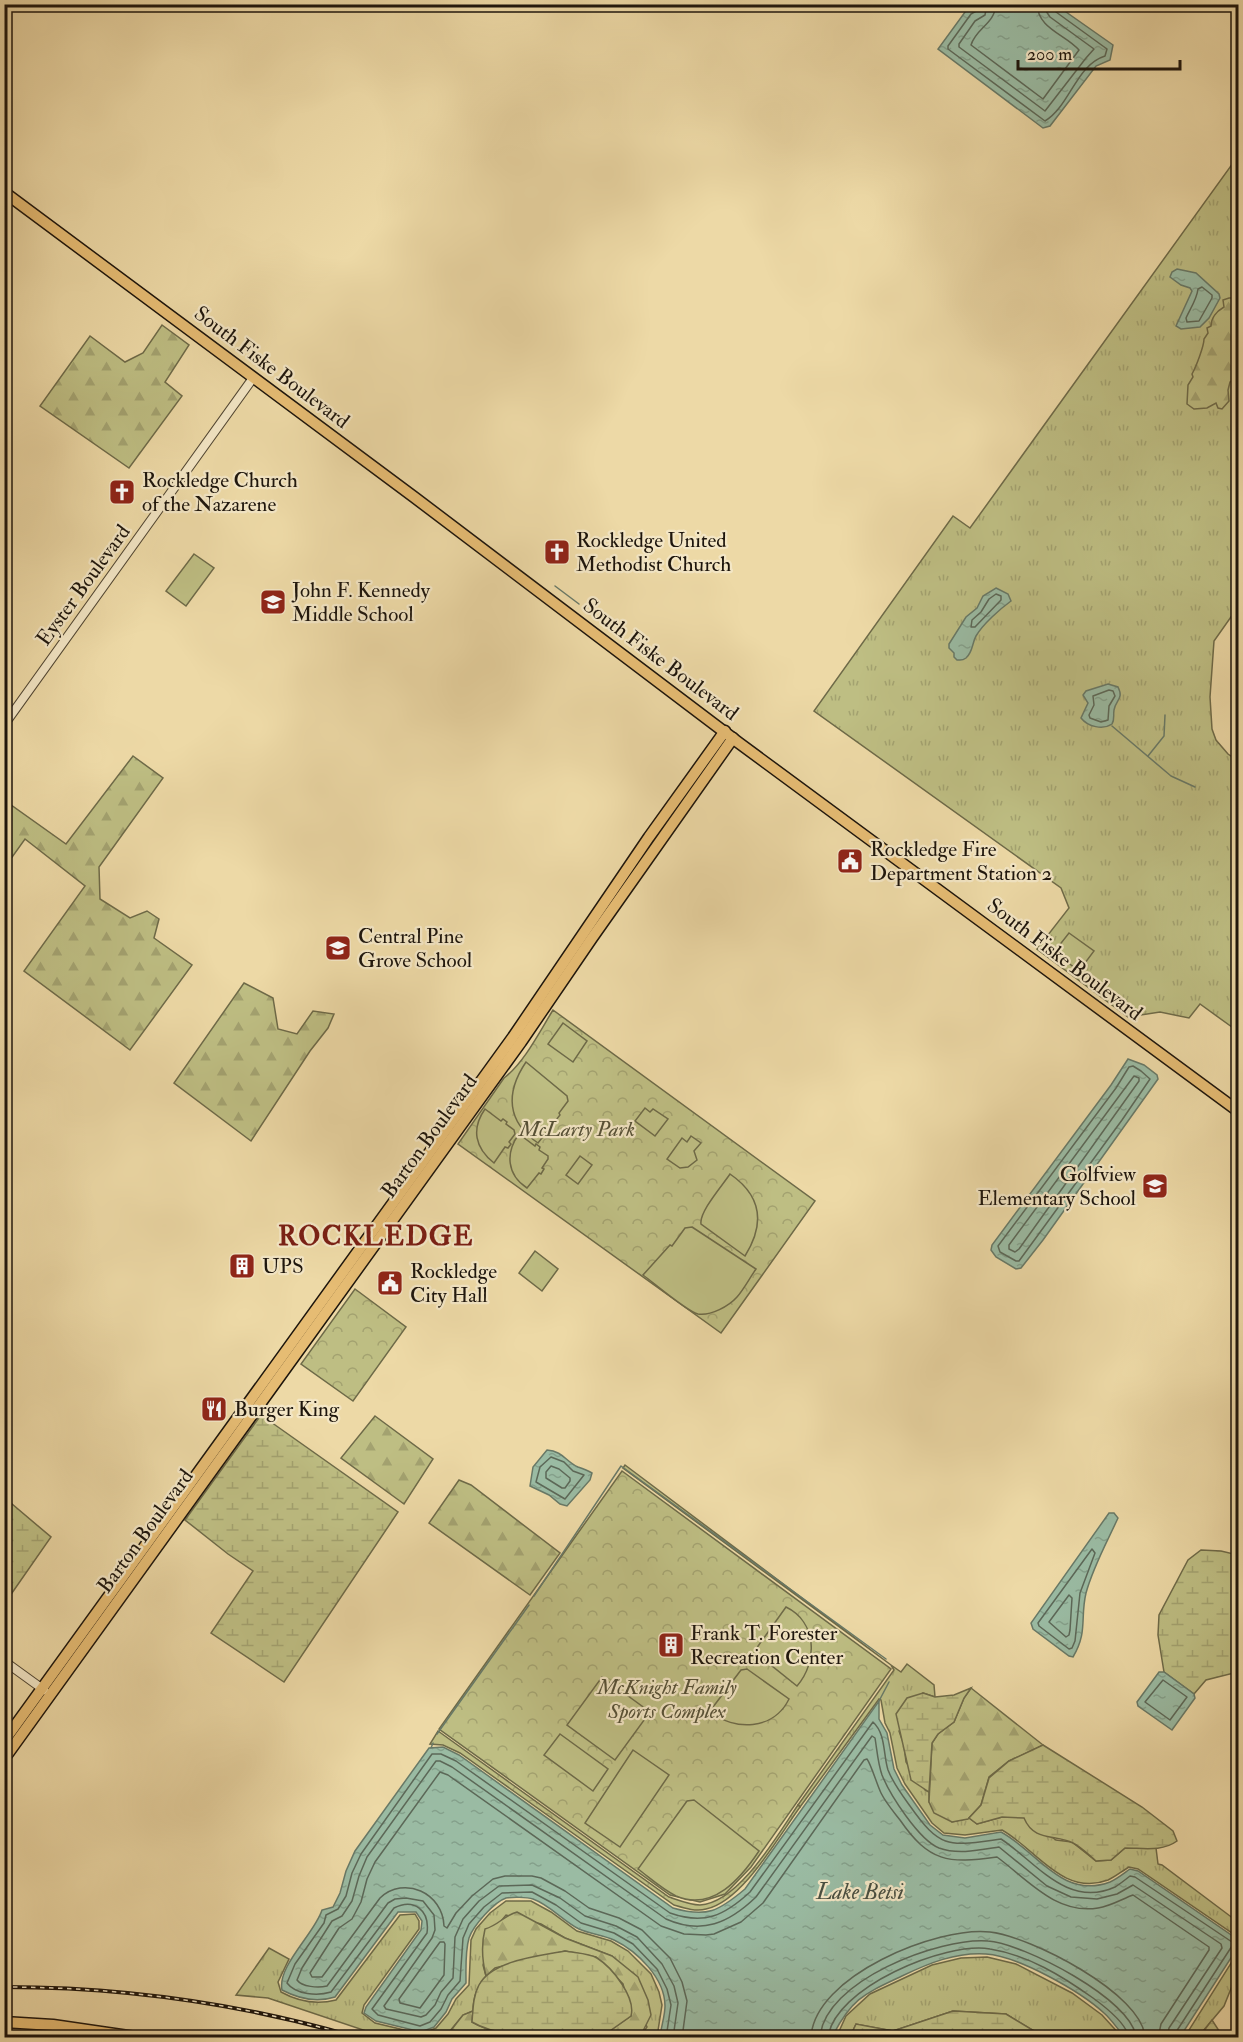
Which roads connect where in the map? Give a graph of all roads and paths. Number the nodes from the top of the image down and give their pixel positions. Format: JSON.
{"nodes":[{"id":1,"x":4,"y":192,"type":"edge"},
{"id":2,"x":253,"y":378,"type":"junction"},
{"id":3,"x":4,"y":725,"type":"edge"},
{"id":4,"x":729,"y":735,"type":"junction"},
{"id":5,"x":681,"y":792,"type":"junction"},
{"id":6,"x":682,"y":811,"type":"junction"},
{"id":7,"x":1239,"y":1111,"type":"edge"},
{"id":8,"x":422,"y":1171,"type":"junction"},
{"id":9,"x":318,"y":1315,"type":"junction"},
{"id":10,"x":217,"y":1448,"type":"junction"},
{"id":11,"x":205,"y":1482,"type":"junction"},
{"id":12,"x":188,"y":1488,"type":"junction"},
{"id":13,"x":184,"y":1509,"type":"junction"},
{"id":14,"x":106,"y":1601,"type":"junction"},
{"id":15,"x":94,"y":1634,"type":"junction"},
{"id":16,"x":4,"y":1661,"type":"edge"},
{"id":17,"x":47,"y":1692,"type":"junction"},
{"id":18,"x":4,"y":1741,"type":"edge"},
{"id":19,"x":4,"y":1759,"type":"edge"},
{"id":20,"x":8,"y":2023,"type":"edge"},
{"id":21,"x":4,"y":2036,"type":"edge"},
{"id":22,"x":26,"y":2037,"type":"edge"},
{"id":23,"x":142,"y":2037,"type":"edge"}],
"edges":[{"from":1,"to":2,"type":"main road","name":"South Fiske Boulevard"},
{"from":2,"to":3,"type":"street","name":"Eyster Boulevard"},
{"from":2,"to":4,"type":"main road","name":"South Fiske Boulevard"},
{"from":4,"to":5,"type":"main road","name":"Barton Boulevard"},
{"from":4,"to":6,"type":"main road","name":"Barton Boulevard"},
{"from":4,"to":7,"type":"main road","name":"South Fiske Boulevard"},
{"from":5,"to":6,"type":"main road"},
{"from":5,"to":8,"type":"main road","name":"Barton Boulevard"},
{"from":6,"to":8,"type":"main road","name":"Barton Boulevard"},
{"from":8,"to":9,"type":"main road","name":"Barton Boulevard"},
{"from":9,"to":10,"type":"main road","name":"Barton Boulevard"},
{"from":9,"to":11,"type":"main road","name":"Barton Boulevard"},
{"from":10,"to":11,"type":"main road"},
{"from":10,"to":12,"type":"main road","name":"Barton Boulevard"},
{"from":11,"to":13,"type":"main road","name":"Barton Boulevard"},
{"from":12,"to":13,"type":"main road"},
{"from":12,"to":14,"type":"main road","name":"Barton Boulevard"},
{"from":13,"to":15,"type":"main road","name":"Barton Boulevard"},
{"from":14,"to":15,"type":"main road"},
{"from":14,"to":17,"type":"main road","name":"Barton Boulevard"},
{"from":15,"to":17,"type":"main road","name":"Barton Boulevard"},
{"from":16,"to":17,"type":"street"},
{"from":17,"to":18,"type":"main road","name":"Barton Boulevard"},
{"from":17,"to":19,"type":"main road","name":"Barton Boulevard"},
{"from":20,"to":23,"type":"main road"},
{"from":21,"to":22,"type":"main road"}]}
